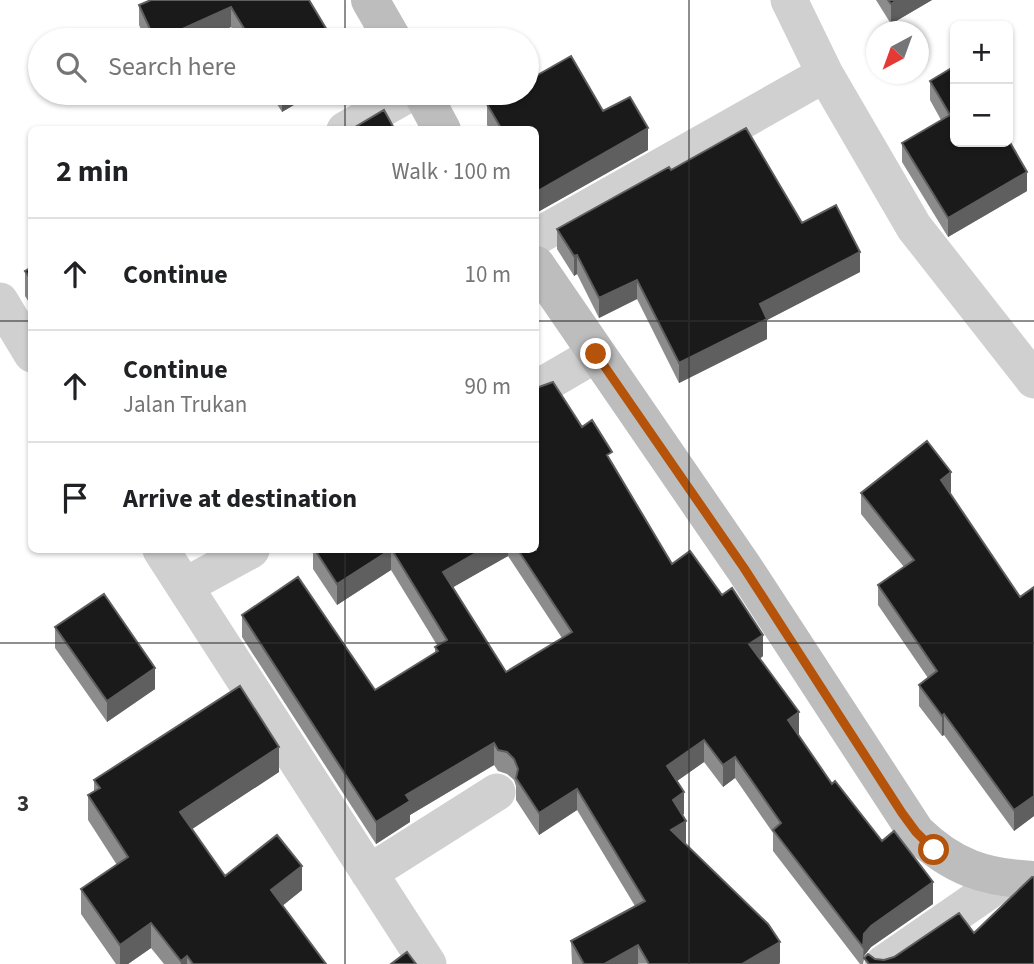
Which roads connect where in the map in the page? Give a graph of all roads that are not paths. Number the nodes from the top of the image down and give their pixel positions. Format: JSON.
{"nodes":[{"id":1,"x":370,"y":0,"type":"edge"},
{"id":2,"x":789,"y":0,"type":"edge"},
{"id":3,"x":386,"y":28,"type":"edge"},
{"id":4,"x":825,"y":74,"type":"junction"},
{"id":5,"x":389,"y":105,"type":"edge"},
{"id":6,"x":428,"y":105,"type":"edge"},
{"id":7,"x":352,"y":126,"type":"edge"},
{"id":8,"x":440,"y":126,"type":"edge"},
{"id":9,"x":539,"y":235,"type":"edge"},
{"id":10,"x":539,"y":269,"type":"edge"},
{"id":11,"x":0,"y":302,"type":"edge"},
{"id":12,"x":28,"y":348,"type":"edge"},
{"id":13,"x":596,"y":354,"type":"junction"},
{"id":14,"x":1034,"y":380,"type":"edge"},
{"id":15,"x":539,"y":387,"type":"edge"},
{"id":16,"x":163,"y":553,"type":"edge"},
{"id":17,"x":246,"y":553,"type":"edge"},
{"id":18,"x":185,"y":586,"type":"junction"},
{"id":19,"x":497,"y":792,"type":"dead end"},
{"id":20,"x":369,"y":873,"type":"junction"},
{"id":21,"x":1020,"y":880,"type":"edge"},
{"id":22,"x":428,"y":964,"type":"edge"},
{"id":23,"x":883,"y":964,"type":"edge"}],
"edges":[{"from":1,"to":3,"type":"street"},
{"from":2,"to":4,"type":"street"},
{"from":4,"to":9,"type":"street"},
{"from":4,"to":14,"type":"street"},
{"from":5,"to":7,"type":"street"},
{"from":6,"to":8,"type":"street"},
{"from":10,"to":13,"type":"street"},
{"from":11,"to":12,"type":"street"},
{"from":13,"to":15,"type":"street"},
{"from":13,"to":21,"type":"street"},
{"from":16,"to":18,"type":"street"},
{"from":17,"to":18,"type":"street"},
{"from":18,"to":20,"type":"street"},
{"from":19,"to":20,"type":"street"},
{"from":20,"to":22,"type":"street"},
{"from":21,"to":23,"type":"street"}]}
